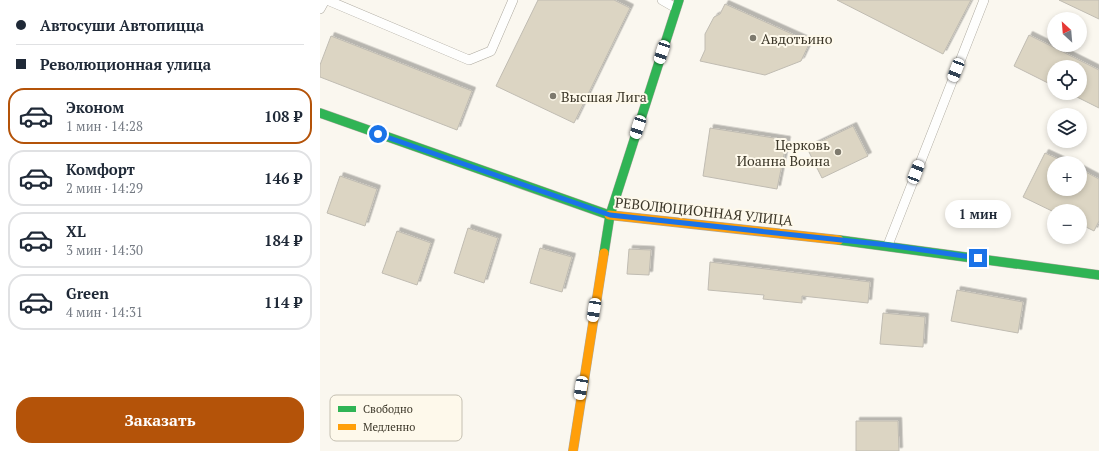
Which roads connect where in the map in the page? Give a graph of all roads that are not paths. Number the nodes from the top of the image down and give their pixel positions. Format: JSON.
{"nodes":[{"id":1,"x":326,"y":0,"type":"edge"},
{"id":2,"x":513,"y":0,"type":"edge"},
{"id":3,"x":662,"y":0,"type":"edge"},
{"id":4,"x":984,"y":0,"type":"edge"},
{"id":5,"x":678,"y":4,"type":"edge"},
{"id":6,"x":320,"y":9,"type":"edge"},
{"id":7,"x":320,"y":113,"type":"edge"},
{"id":8,"x":610,"y":215,"type":"junction"},
{"id":9,"x":888,"y":245,"type":"junction"},
{"id":10,"x":1099,"y":275,"type":"edge"},
{"id":11,"x":573,"y":451,"type":"edge"}],
"edges":[{"from":1,"to":2,"type":"lane"},
{"from":1,"to":6,"type":"lane"},
{"from":3,"to":5,"type":"lane"},
{"from":4,"to":9,"type":"lane"},
{"from":5,"to":8,"type":"main road"},
{"from":7,"to":8,"type":"main road","name":"РЕВОЛЮЦИОННАЯ УЛИЦА"},
{"from":8,"to":9,"type":"main road","name":"РЕВОЛЮЦИОННАЯ УЛИЦА"},
{"from":8,"to":11,"type":"main road"},
{"from":9,"to":10,"type":"main road","name":"РЕВОЛЮЦИОННАЯ УЛИЦА"}]}
